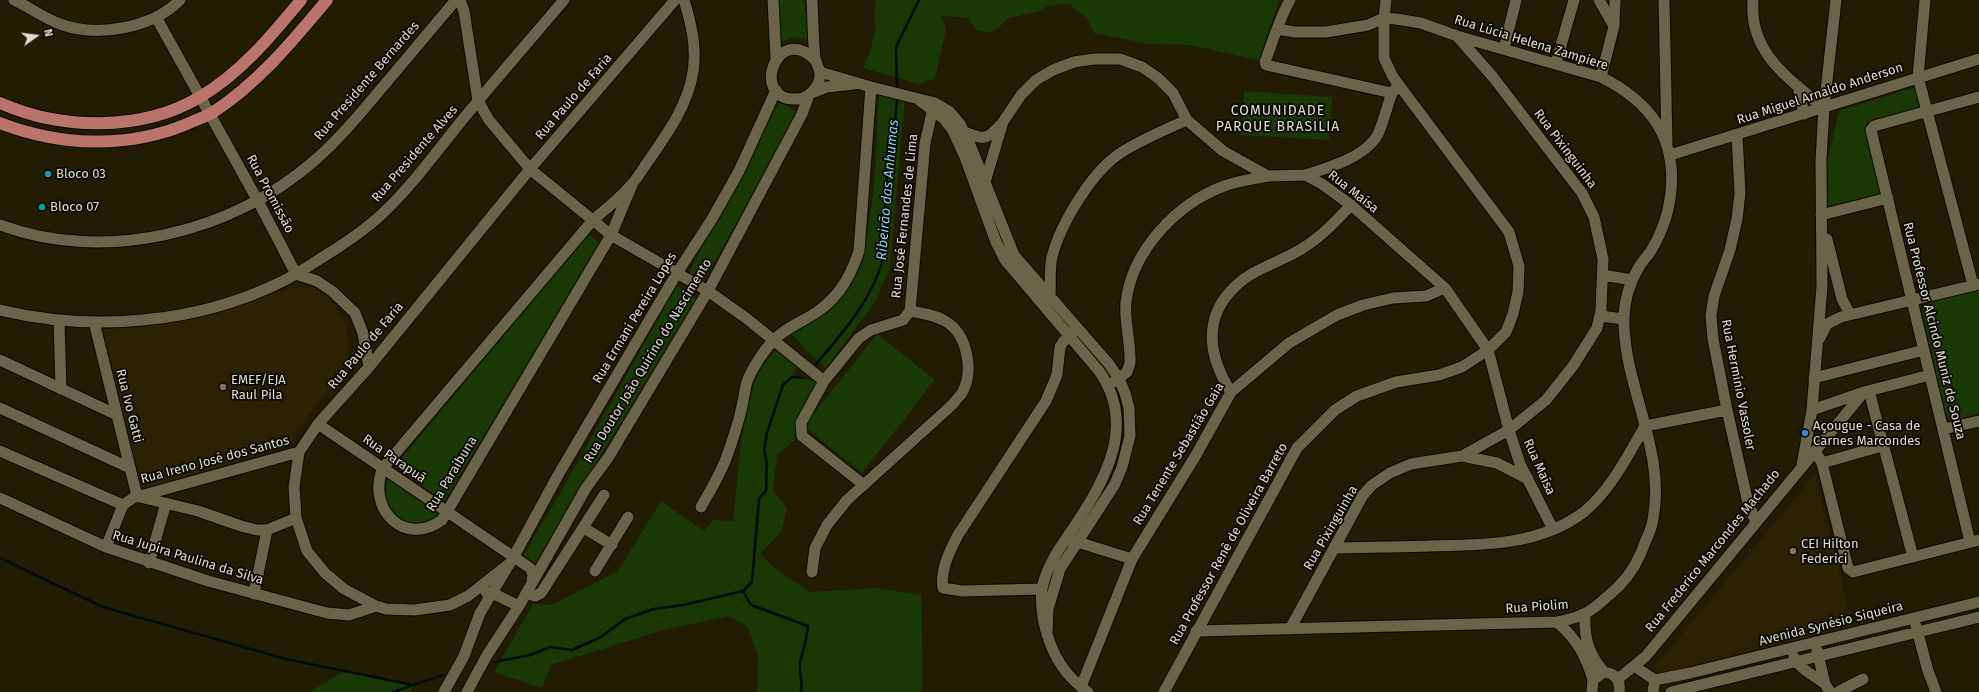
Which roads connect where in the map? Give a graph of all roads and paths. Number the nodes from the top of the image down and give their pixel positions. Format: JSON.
{"nodes":[{"id":1,"x":180,"y":0,"type":"edge"},
{"id":2,"x":301,"y":0,"type":"edge"},
{"id":3,"x":327,"y":0,"type":"edge"},
{"id":4,"x":456,"y":0,"type":"edge"},
{"id":5,"x":460,"y":0,"type":"edge"},
{"id":6,"x":564,"y":0,"type":"edge"},
{"id":7,"x":675,"y":0,"type":"edge"},
{"id":8,"x":684,"y":0,"type":"edge"},
{"id":9,"x":773,"y":0,"type":"edge"},
{"id":10,"x":812,"y":0,"type":"edge"},
{"id":11,"x":1290,"y":0,"type":"edge"},
{"id":12,"x":1386,"y":0,"type":"edge"},
{"id":13,"x":1516,"y":0,"type":"edge"},
{"id":14,"x":1574,"y":0,"type":"edge"},
{"id":15,"x":1599,"y":0,"type":"edge"},
{"id":16,"x":1615,"y":0,"type":"edge"},
{"id":17,"x":1664,"y":0,"type":"edge"},
{"id":18,"x":1753,"y":0,"type":"edge"},
{"id":19,"x":1836,"y":0,"type":"edge"},
{"id":20,"x":1925,"y":0,"type":"edge"},
{"id":21,"x":18,"y":1,"type":"edge"},
{"id":22,"x":156,"y":17,"type":"junction"},
{"id":23,"x":1384,"y":18,"type":"junction"},
{"id":24,"x":1614,"y":26,"type":"junction"},
{"id":25,"x":1278,"y":29,"type":"junction"},
{"id":26,"x":1456,"y":36,"type":"junction"},
{"id":27,"x":1504,"y":49,"type":"junction"},
{"id":28,"x":776,"y":59,"type":"junction"},
{"id":29,"x":1979,"y":59,"type":"edge"},
{"id":30,"x":815,"y":60,"type":"junction"},
{"id":31,"x":1556,"y":63,"type":"junction"},
{"id":32,"x":820,"y":72,"type":"junction"},
{"id":33,"x":1601,"y":77,"type":"junction"},
{"id":34,"x":1918,"y":77,"type":"junction"},
{"id":35,"x":1798,"y":86,"type":"junction"},
{"id":36,"x":870,"y":87,"type":"junction"},
{"id":37,"x":1396,"y":89,"type":"junction"},
{"id":38,"x":776,"y":90,"type":"junction"},
{"id":39,"x":810,"y":94,"type":"junction"},
{"id":40,"x":200,"y":97,"type":"junction"},
{"id":41,"x":1979,"y":97,"type":"edge"},
{"id":42,"x":478,"y":102,"type":"junction"},
{"id":43,"x":0,"y":103,"type":"edge"},
{"id":44,"x":934,"y":106,"type":"junction"},
{"id":45,"x":1824,"y":108,"type":"junction"},
{"id":46,"x":1928,"y":111,"type":"junction"},
{"id":47,"x":210,"y":114,"type":"junction"},
{"id":48,"x":1804,"y":114,"type":"junction"},
{"id":49,"x":1187,"y":120,"type":"junction"},
{"id":50,"x":1003,"y":122,"type":"junction"},
{"id":51,"x":0,"y":123,"type":"edge"},
{"id":52,"x":948,"y":124,"type":"junction"},
{"id":53,"x":927,"y":132,"type":"junction"},
{"id":54,"x":965,"y":132,"type":"junction"},
{"id":55,"x":1737,"y":135,"type":"junction"},
{"id":56,"x":1668,"y":153,"type":"junction"},
{"id":57,"x":530,"y":169,"type":"junction"},
{"id":58,"x":1305,"y":175,"type":"junction"},
{"id":59,"x":1268,"y":176,"type":"junction"},
{"id":60,"x":980,"y":184,"type":"junction"},
{"id":61,"x":632,"y":185,"type":"junction"},
{"id":62,"x":1888,"y":198,"type":"junction"},
{"id":63,"x":258,"y":200,"type":"junction"},
{"id":64,"x":1351,"y":205,"type":"junction"},
{"id":65,"x":1822,"y":219,"type":"junction"},
{"id":66,"x":593,"y":220,"type":"junction"},
{"id":67,"x":0,"y":225,"type":"edge"},
{"id":68,"x":611,"y":235,"type":"junction"},
{"id":69,"x":1052,"y":259,"type":"junction"},
{"id":70,"x":677,"y":273,"type":"junction"},
{"id":71,"x":296,"y":274,"type":"junction"},
{"id":72,"x":1603,"y":275,"type":"junction"},
{"id":73,"x":1632,"y":280,"type":"junction"},
{"id":74,"x":1976,"y":284,"type":"edge"},
{"id":75,"x":1032,"y":285,"type":"junction"},
{"id":76,"x":1445,"y":288,"type":"junction"},
{"id":77,"x":708,"y":291,"type":"junction"},
{"id":78,"x":1912,"y":299,"type":"junction"},
{"id":79,"x":1046,"y":301,"type":"junction"},
{"id":80,"x":1626,"y":302,"type":"joint"},
{"id":81,"x":0,"y":310,"type":"edge"},
{"id":82,"x":910,"y":311,"type":"junction"},
{"id":83,"x":1850,"y":314,"type":"junction"},
{"id":84,"x":1600,"y":316,"type":"junction"},
{"id":85,"x":1624,"y":319,"type":"junction"},
{"id":86,"x":59,"y":320,"type":"junction"},
{"id":87,"x":94,"y":322,"type":"junction"},
{"id":88,"x":1074,"y":331,"type":"junction"},
{"id":89,"x":773,"y":341,"type":"junction"},
{"id":90,"x":1817,"y":344,"type":"junction"},
{"id":91,"x":1488,"y":350,"type":"junction"},
{"id":92,"x":1924,"y":350,"type":"junction"},
{"id":93,"x":0,"y":360,"type":"edge"},
{"id":94,"x":369,"y":367,"type":"junction"},
{"id":95,"x":1930,"y":375,"type":"junction"},
{"id":96,"x":1814,"y":378,"type":"junction"},
{"id":97,"x":1119,"y":380,"type":"junction"},
{"id":98,"x":824,"y":381,"type":"junction"},
{"id":99,"x":1108,"y":385,"type":"junction"},
{"id":100,"x":61,"y":389,"type":"junction"},
{"id":101,"x":1231,"y":392,"type":"junction"},
{"id":102,"x":1867,"y":392,"type":"junction"},
{"id":103,"x":0,"y":408,"type":"edge"},
{"id":104,"x":1727,"y":410,"type":"junction"},
{"id":105,"x":1812,"y":410,"type":"junction"},
{"id":106,"x":117,"y":415,"type":"junction"},
{"id":107,"x":1979,"y":421,"type":"edge"},
{"id":108,"x":318,"y":424,"type":"junction"},
{"id":109,"x":1645,"y":426,"type":"junction"},
{"id":110,"x":1943,"y":429,"type":"junction"},
{"id":111,"x":1509,"y":430,"type":"junction"},
{"id":112,"x":1882,"y":446,"type":"junction"},
{"id":113,"x":0,"y":451,"type":"edge"},
{"id":114,"x":1815,"y":451,"type":"junction"},
{"id":115,"x":300,"y":452,"type":"junction"},
{"id":116,"x":1462,"y":456,"type":"junction"},
{"id":117,"x":1822,"y":463,"type":"junction"},
{"id":118,"x":1802,"y":465,"type":"junction"},
{"id":119,"x":130,"y":468,"type":"junction"},
{"id":120,"x":384,"y":468,"type":"junction"},
{"id":121,"x":1528,"y":479,"type":"junction"},
{"id":122,"x":864,"y":485,"type":"junction"},
{"id":123,"x":604,"y":495,"type":"dead end"},
{"id":124,"x":137,"y":496,"type":"junction"},
{"id":125,"x":0,"y":498,"type":"edge"},
{"id":126,"x":166,"y":503,"type":"junction"},
{"id":127,"x":123,"y":505,"type":"junction"},
{"id":128,"x":701,"y":507,"type":"dead end"},
{"id":129,"x":446,"y":512,"type":"junction"},
{"id":130,"x":628,"y":517,"type":"dead end"},
{"id":131,"x":296,"y":518,"type":"junction"},
{"id":132,"x":1756,"y":522,"type":"junction"},
{"id":133,"x":584,"y":528,"type":"junction"},
{"id":134,"x":1553,"y":529,"type":"junction"},
{"id":135,"x":267,"y":530,"type":"junction"},
{"id":136,"x":1066,"y":538,"type":"junction"},
{"id":137,"x":1975,"y":541,"type":"edge"},
{"id":138,"x":1076,"y":543,"type":"junction"},
{"id":139,"x":612,"y":545,"type":"junction"},
{"id":140,"x":106,"y":548,"type":"junction"},
{"id":141,"x":1335,"y":548,"type":"junction"},
{"id":142,"x":1913,"y":557,"type":"junction"},
{"id":143,"x":1132,"y":559,"type":"junction"},
{"id":144,"x":511,"y":561,"type":"junction"},
{"id":145,"x":149,"y":563,"type":"junction"},
{"id":146,"x":595,"y":571,"type":"dead end"},
{"id":147,"x":812,"y":572,"type":"dead end"},
{"id":148,"x":532,"y":581,"type":"junction"},
{"id":149,"x":1042,"y":588,"type":"junction"},
{"id":150,"x":492,"y":592,"type":"junction"},
{"id":151,"x":526,"y":593,"type":"junction"},
{"id":152,"x":254,"y":594,"type":"junction"},
{"id":153,"x":468,"y":596,"type":"junction"},
{"id":154,"x":1979,"y":602,"type":"edge"},
{"id":155,"x":376,"y":606,"type":"junction"},
{"id":156,"x":519,"y":606,"type":"junction"},
{"id":157,"x":1584,"y":615,"type":"junction"},
{"id":158,"x":1979,"y":617,"type":"edge"},
{"id":159,"x":1914,"y":618,"type":"junction"},
{"id":160,"x":1557,"y":622,"type":"junction"},
{"id":161,"x":1290,"y":629,"type":"junction"},
{"id":162,"x":1196,"y":631,"type":"junction"},
{"id":163,"x":1918,"y":632,"type":"junction"},
{"id":164,"x":1047,"y":635,"type":"junction"},
{"id":165,"x":1815,"y":642,"type":"junction"},
{"id":166,"x":1789,"y":649,"type":"junction"},
{"id":167,"x":1819,"y":657,"type":"junction"},
{"id":168,"x":1796,"y":662,"type":"junction"},
{"id":169,"x":1636,"y":668,"type":"junction"},
{"id":170,"x":1604,"y":672,"type":"junction"},
{"id":171,"x":1690,"y":673,"type":"junction"},
{"id":172,"x":1864,"y":679,"type":"dead end"},
{"id":173,"x":1655,"y":680,"type":"junction"},
{"id":174,"x":1619,"y":686,"type":"edge"},
{"id":175,"x":1591,"y":688,"type":"edge"},
{"id":176,"x":1827,"y":688,"type":"edge"},
{"id":177,"x":1084,"y":689,"type":"edge"},
{"id":178,"x":1705,"y":689,"type":"edge"},
{"id":179,"x":444,"y":692,"type":"edge"},
{"id":180,"x":467,"y":692,"type":"edge"},
{"id":181,"x":1164,"y":692,"type":"edge"},
{"id":182,"x":1653,"y":692,"type":"edge"},
{"id":183,"x":1671,"y":692,"type":"edge"},
{"id":184,"x":1838,"y":692,"type":"edge"},
{"id":185,"x":1936,"y":692,"type":"edge"}],
"edges":[{"from":1,"to":22,"type":"street"},
{"from":2,"to":40,"type":"main road"},
{"from":3,"to":47,"type":"main road"},
{"from":4,"to":63,"type":"street","name":"Rua Presidente Bernardes"},
{"from":5,"to":42,"type":"street"},
{"from":6,"to":42,"type":"street","name":"Rua Presidente Alves"},
{"from":7,"to":57,"type":"street","name":"Rua Paulo de Faria"},
{"from":8,"to":61,"type":"street","name":"Rua Paraibuna"},
{"from":9,"to":28,"type":"street"},
{"from":10,"to":30,"type":"street"},
{"from":11,"to":25,"type":"street"},
{"from":12,"to":23,"type":"street","name":"Rua Professor Renê de Oliveira Barreto"},
{"from":13,"to":27,"type":"street"},
{"from":14,"to":31,"type":"street"},
{"from":15,"to":24,"type":"street"},
{"from":16,"to":24,"type":"street"},
{"from":17,"to":56,"type":"street"},
{"from":18,"to":35,"type":"street"},
{"from":19,"to":45,"type":"street","name":"Rua Frederico Marcondes Machado"},
{"from":20,"to":34,"type":"street"},
{"from":21,"to":22,"type":"street"},
{"from":22,"to":40,"type":"street","name":"Rua Promissão"},
{"from":23,"to":25,"type":"street"},
{"from":23,"to":26,"type":"street","name":"Rua Lúcia Helena Zampiere"},
{"from":23,"to":37,"type":"street","name":"Rua Professor Renê de Oliveira Barreto"},
{"from":24,"to":33,"type":"street"},
{"from":25,"to":37,"type":"street"},
{"from":26,"to":27,"type":"street","name":"Rua Lúcia Helena Zampiere"},
{"from":26,"to":72,"type":"street","name":"Rua Pixinguinha"},
{"from":27,"to":31,"type":"street","name":"Rua Lúcia Helena Zampiere"},
{"from":28,"to":30,"type":"street"},
{"from":28,"to":38,"type":"street"},
{"from":29,"to":34,"type":"street","name":"Rua Miguel Arnaldo Anderson"},
{"from":30,"to":32,"type":"street"},
{"from":31,"to":33,"type":"street","name":"Rua Lúcia Helena Zampiere"},
{"from":32,"to":36,"type":"street"},
{"from":32,"to":39,"type":"street"},
{"from":33,"to":56,"type":"street","name":"Rua Lúcia Helena Zampiere"},
{"from":34,"to":45,"type":"street","name":"Rua Miguel Arnaldo Anderson"},
{"from":34,"to":46,"type":"street"},
{"from":35,"to":45,"type":"street"},
{"from":35,"to":48,"type":"street"},
{"from":36,"to":39,"type":"street"},
{"from":36,"to":44,"type":"street"},
{"from":36,"to":89,"type":"street"},
{"from":37,"to":58,"type":"street"},
{"from":37,"to":91,"type":"street","name":"Rua Professor Renê de Oliveira Barreto"},
{"from":38,"to":39,"type":"street"},
{"from":38,"to":70,"type":"street","name":"Rua Ermani Pereira Lopes"},
{"from":39,"to":77,"type":"street","name":"Rua Doutor João Quirino do Nascimento"},
{"from":40,"to":43,"type":"main road"},
{"from":40,"to":47,"type":"street","name":"Rua Promissão"},
{"from":41,"to":46,"type":"street"},
{"from":42,"to":57,"type":"street"},
{"from":42,"to":71,"type":"street","name":"Rua Presidente Alves"},
{"from":44,"to":52,"type":"street"},
{"from":44,"to":53,"type":"street","name":"Rua José Fernandes de Lima"},
{"from":44,"to":54,"type":"street"},
{"from":45,"to":48,"type":"street","name":"Rua Miguel Arnaldo Anderson"},
{"from":45,"to":65,"type":"street","name":"Rua Frederico Marcondes Machado"},
{"from":46,"to":62,"type":"street","name":"Rua Professor Alcindo Muniz de Souza"},
{"from":46,"to":74,"type":"street"},
{"from":47,"to":51,"type":"main road"},
{"from":47,"to":63,"type":"street","name":"Rua Promissão"},
{"from":48,"to":55,"type":"street","name":"Rua Miguel Arnaldo Anderson"},
{"from":49,"to":50,"type":"street"},
{"from":49,"to":59,"type":"street"},
{"from":49,"to":69,"type":"street"},
{"from":50,"to":54,"type":"street"},
{"from":50,"to":60,"type":"street"},
{"from":52,"to":53,"type":"street"},
{"from":52,"to":60,"type":"street"},
{"from":53,"to":82,"type":"street","name":"Rua José Fernandes de Lima"},
{"from":54,"to":60,"type":"street"},
{"from":55,"to":56,"type":"street","name":"Rua Miguel Arnaldo Anderson"},
{"from":55,"to":104,"type":"street","name":"Rua Hermínio Vassoler"},
{"from":56,"to":73,"type":"street","name":"Rua Lúcia Helena Zampiere"},
{"from":57,"to":66,"type":"street"},
{"from":57,"to":94,"type":"street","name":"Rua Paulo de Faria"},
{"from":58,"to":59,"type":"street","name":"Rua Maísa"},
{"from":58,"to":64,"type":"street","name":"Rua Maísa"},
{"from":59,"to":97,"type":"street","name":"Rua Maísa"},
{"from":60,"to":75,"type":"street"},
{"from":61,"to":66,"type":"street","name":"Rua Paraibuna"},
{"from":61,"to":68,"type":"street","name":"Rua Paraibuna"},
{"from":62,"to":65,"type":"street"},
{"from":62,"to":78,"type":"street","name":"Rua Professor Alcindo Muniz de Souza"},
{"from":63,"to":67,"type":"street","name":"Rua Presidente Bernardes"},
{"from":63,"to":71,"type":"street","name":"Rua Promissão"},
{"from":64,"to":76,"type":"street","name":"Rua Maísa"},
{"from":64,"to":101,"type":"street"},
{"from":65,"to":83,"type":"street"},
{"from":65,"to":90,"type":"street","name":"Rua Frederico Marcondes Machado"},
{"from":66,"to":68,"type":"street"},
{"from":66,"to":120,"type":"street","name":"Rua Paraibuna"},
{"from":68,"to":70,"type":"street"},
{"from":68,"to":129,"type":"street","name":"Rua Paraibuna"},
{"from":69,"to":75,"type":"street"},
{"from":69,"to":79,"type":"street"},
{"from":70,"to":77,"type":"street"},
{"from":70,"to":144,"type":"street","name":"Rua Ermani Pereira Lopes"},
{"from":71,"to":87,"type":"street","name":"Rua Presidente Alves"},
{"from":71,"to":94,"type":"street"},
{"from":72,"to":73,"type":"street"},
{"from":72,"to":84,"type":"street","name":"Rua Pixinguinha"},
{"from":73,"to":80,"type":"street","name":"Rua Lúcia Helena Zampiere"},
{"from":74,"to":78,"type":"street"},
{"from":75,"to":79,"type":"street"},
{"from":76,"to":91,"type":"street","name":"Rua Maísa"},
{"from":76,"to":101,"type":"street","name":"Rua Tenente Sebastião Gaia"},
{"from":77,"to":89,"type":"street"},
{"from":77,"to":148,"type":"street","name":"Rua Doutor João Quirino do Nascimento"},
{"from":78,"to":83,"type":"street"},
{"from":78,"to":92,"type":"street","name":"Rua Professor Alcindo Muniz de Souza"},
{"from":79,"to":88,"type":"street"},
{"from":80,"to":85,"type":"street","name":"Rua Piolim"},
{"from":81,"to":86,"type":"street","name":"Rua Presidente Alves"},
{"from":82,"to":98,"type":"street","name":"Rua José Fernandes de Lima"},
{"from":82,"to":122,"type":"street"},
{"from":83,"to":90,"type":"street"},
{"from":84,"to":85,"type":"street"},
{"from":84,"to":111,"type":"street","name":"Rua Pixinguinha"},
{"from":85,"to":109,"type":"street","name":"Rua Piolim"},
{"from":86,"to":87,"type":"street","name":"Rua Presidente Alves"},
{"from":86,"to":100,"type":"street"},
{"from":87,"to":106,"type":"street","name":"Rua Ivo Gatti"},
{"from":88,"to":97,"type":"street"},
{"from":88,"to":99,"type":"street"},
{"from":88,"to":149,"type":"street"},
{"from":89,"to":98,"type":"street"},
{"from":89,"to":128,"type":"street"},
{"from":90,"to":96,"type":"street","name":"Rua Frederico Marcondes Machado"},
{"from":91,"to":111,"type":"street","name":"Rua Maísa"},
{"from":91,"to":162,"type":"street","name":"Rua Professor Renê de Oliveira Barreto"},
{"from":92,"to":95,"type":"street","name":"Rua Professor Alcindo Muniz de Souza"},
{"from":92,"to":96,"type":"street"},
{"from":93,"to":100,"type":"street"},
{"from":94,"to":108,"type":"street","name":"Rua Paulo de Faria"},
{"from":95,"to":102,"type":"street"},
{"from":95,"to":110,"type":"street","name":"Rua Professor Alcindo Muniz de Souza"},
{"from":96,"to":105,"type":"street","name":"Rua Frederico Marcondes Machado"},
{"from":97,"to":99,"type":"street"},
{"from":97,"to":138,"type":"street"},
{"from":98,"to":122,"type":"street","name":"Rua José Fernandes de Lima"},
{"from":99,"to":136,"type":"street"},
{"from":100,"to":106,"type":"street"},
{"from":101,"to":143,"type":"street","name":"Rua Tenente Sebastião Gaia"},
{"from":102,"to":105,"type":"street"},
{"from":102,"to":112,"type":"street"},
{"from":102,"to":114,"type":"street","name":"Rua Frederico Marcondes Machado"},
{"from":103,"to":119,"type":"street"},
{"from":104,"to":109,"type":"street"},
{"from":104,"to":132,"type":"street","name":"Rua Hermínio Vassoler"},
{"from":105,"to":118,"type":"street","name":"Rua Frederico Marcondes Machado"},
{"from":106,"to":119,"type":"street","name":"Rua Ivo Gatti"},
{"from":107,"to":110,"type":"street"},
{"from":108,"to":115,"type":"street","name":"Rua Paulo de Faria"},
{"from":108,"to":120,"type":"street","name":"Rua Parapuã"},
{"from":109,"to":134,"type":"street"},
{"from":109,"to":157,"type":"street","name":"Rua Piolim"},
{"from":110,"to":137,"type":"street","name":"Rua Professor Alcindo Muniz de Souza"},
{"from":111,"to":116,"type":"street","name":"Rua Pixinguinha"},
{"from":111,"to":121,"type":"street","name":"Rua Maísa"},
{"from":112,"to":117,"type":"street"},
{"from":112,"to":142,"type":"street"},
{"from":113,"to":127,"type":"street"},
{"from":114,"to":117,"type":"street"},
{"from":114,"to":118,"type":"street","name":"Rua Frederico Marcondes Machado"},
{"from":115,"to":124,"type":"street","name":"Rua Ireno José dos Santos"},
{"from":115,"to":131,"type":"street","name":"Rua Paulo de Faria"},
{"from":116,"to":121,"type":"street"},
{"from":116,"to":141,"type":"street","name":"Rua Pixinguinha"},
{"from":117,"to":142,"type":"street"},
{"from":118,"to":132,"type":"street","name":"Rua Frederico Marcondes Machado"},
{"from":119,"to":124,"type":"street","name":"Rua Ivo Gatti"},
{"from":120,"to":129,"type":"street","name":"Rua Parapuã"},
{"from":120,"to":129,"type":"street","name":"Rua Paraibuna"},
{"from":121,"to":134,"type":"street","name":"Rua Maísa"},
{"from":122,"to":147,"type":"street"},
{"from":123,"to":133,"type":"street"},
{"from":124,"to":126,"type":"street"},
{"from":124,"to":127,"type":"street","name":"Rua Ireno José dos Santos"},
{"from":125,"to":140,"type":"street","name":"Rua Jupira Paulina da Silva"},
{"from":126,"to":135,"type":"street"},
{"from":126,"to":145,"type":"street"},
{"from":127,"to":140,"type":"street"},
{"from":129,"to":144,"type":"street","name":"Rua Parapuã"},
{"from":130,"to":139,"type":"street"},
{"from":131,"to":135,"type":"street"},
{"from":131,"to":155,"type":"street","name":"Rua Paulo de Faria"},
{"from":132,"to":169,"type":"street","name":"Rua Frederico Marcondes Machado"},
{"from":133,"to":139,"type":"street"},
{"from":133,"to":151,"type":"street"},
{"from":134,"to":141,"type":"street"},
{"from":135,"to":152,"type":"street"},
{"from":136,"to":138,"type":"street"},
{"from":136,"to":149,"type":"street"},
{"from":137,"to":142,"type":"street"},
{"from":138,"to":143,"type":"street"},
{"from":138,"to":164,"type":"street"},
{"from":139,"to":146,"type":"street"},
{"from":140,"to":145,"type":"street","name":"Rua Jupira Paulina da Silva"},
{"from":141,"to":161,"type":"street","name":"Rua Pixinguinha"},
{"from":143,"to":177,"type":"street","name":"Rua Tenente Sebastião Gaia"},
{"from":144,"to":148,"type":"street","name":"Rua Parapuã"},
{"from":144,"to":150,"type":"street","name":"Rua Ermani Pereira Lopes"},
{"from":144,"to":153,"type":"street","name":"Rua Paulo de Faria"},
{"from":145,"to":152,"type":"street","name":"Rua Jupira Paulina da Silva"},
{"from":148,"to":151,"type":"street","name":"Rua Doutor João Quirino do Nascimento"},
{"from":149,"to":164,"type":"street"},
{"from":150,"to":153,"type":"street"},
{"from":150,"to":156,"type":"street"},
{"from":150,"to":179,"type":"street","name":"Rua Ermani Pereira Lopes"},
{"from":151,"to":156,"type":"street","name":"Rua Doutor João Quirino do Nascimento"},
{"from":152,"to":155,"type":"street","name":"Rua Jupira Paulina da Silva"},
{"from":153,"to":155,"type":"street","name":"Rua Paulo de Faria"},
{"from":154,"to":159,"type":"street","name":"Avenida Synésio Siqueira"},
{"from":156,"to":180,"type":"street","name":"Rua Doutor João Quirino do Nascimento"},
{"from":157,"to":160,"type":"street","name":"Rua Piolim"},
{"from":157,"to":170,"type":"street"},
{"from":158,"to":163,"type":"street"},
{"from":159,"to":163,"type":"street"},
{"from":159,"to":165,"type":"street","name":"Avenida Synésio Siqueira"},
{"from":160,"to":161,"type":"street","name":"Rua Piolim"},
{"from":160,"to":175,"type":"street"},
{"from":161,"to":162,"type":"street","name":"Rua Piolim"},
{"from":162,"to":181,"type":"street","name":"Rua Professor Renê de Oliveira Barreto"},
{"from":163,"to":167,"type":"street"},
{"from":163,"to":185,"type":"street"},
{"from":164,"to":177,"type":"street"},
{"from":165,"to":166,"type":"street","name":"Avenida Synésio Siqueira"},
{"from":165,"to":167,"type":"street"},
{"from":166,"to":168,"type":"street"},
{"from":166,"to":171,"type":"street","name":"Avenida Synésio Siqueira"},
{"from":167,"to":168,"type":"street"},
{"from":167,"to":176,"type":"street"},
{"from":168,"to":176,"type":"street"},
{"from":168,"to":178,"type":"street"},
{"from":169,"to":173,"type":"street"},
{"from":169,"to":174,"type":"street","name":"Rua Frederico Marcondes Machado"},
{"from":170,"to":174,"type":"street"},
{"from":170,"to":175,"type":"street"},
{"from":171,"to":173,"type":"street","name":"Avenida Synésio Siqueira"},
{"from":171,"to":178,"type":"street"},
{"from":172,"to":184,"type":"street"},
{"from":173,"to":182,"type":"street"},
{"from":178,"to":183,"type":"street"}]}
